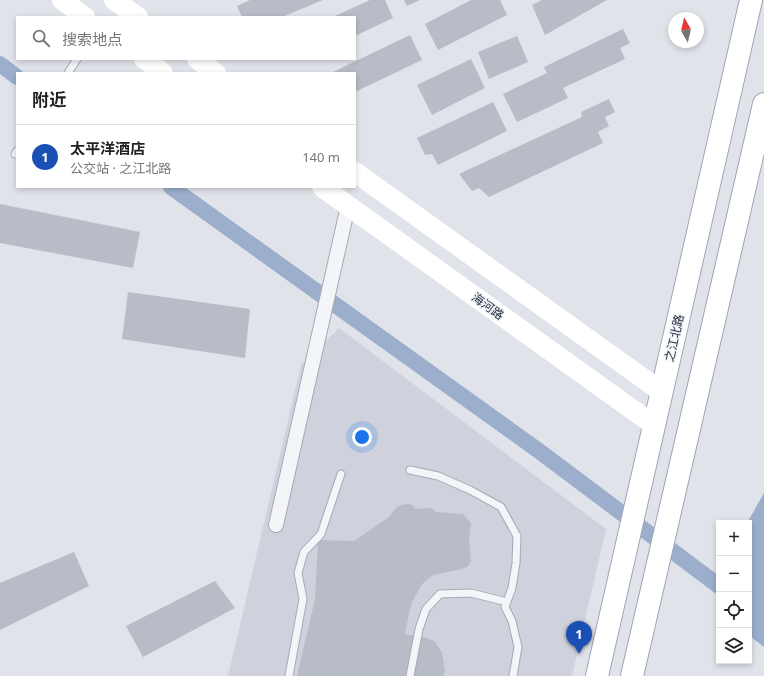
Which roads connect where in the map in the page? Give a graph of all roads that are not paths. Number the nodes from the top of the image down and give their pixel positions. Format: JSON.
{"nodes":[{"id":1,"x":62,"y":0,"type":"edge"},
{"id":2,"x":114,"y":0,"type":"edge"},
{"id":3,"x":752,"y":0,"type":"edge"},
{"id":4,"x":84,"y":16,"type":"edge"},
{"id":5,"x":137,"y":16,"type":"edge"},
{"id":6,"x":76,"y":60,"type":"edge"},
{"id":7,"x":145,"y":60,"type":"edge"},
{"id":8,"x":198,"y":60,"type":"edge"},
{"id":9,"x":69,"y":72,"type":"edge"},
{"id":10,"x":162,"y":72,"type":"edge"},
{"id":11,"x":215,"y":72,"type":"edge"},
{"id":12,"x":764,"y":104,"type":"edge"},
{"id":13,"x":356,"y":173,"type":"edge"},
{"id":14,"x":323,"y":188,"type":"edge"},
{"id":15,"x":348,"y":206,"type":"junction"},
{"id":16,"x":662,"y":392,"type":"junction"},
{"id":17,"x":654,"y":425,"type":"junction"},
{"id":18,"x":410,"y":470,"type":"dead end"},
{"id":19,"x":341,"y":474,"type":"dead end"},
{"id":20,"x":276,"y":525,"type":"dead end"},
{"id":21,"x":507,"y":602,"type":"junction"},
{"id":22,"x":289,"y":676,"type":"edge"},
{"id":23,"x":410,"y":676,"type":"edge"},
{"id":24,"x":513,"y":676,"type":"edge"},
{"id":25,"x":597,"y":676,"type":"edge"},
{"id":26,"x":632,"y":676,"type":"edge"}],
"edges":[{"from":1,"to":4,"type":"street"},
{"from":2,"to":5,"type":"street"},
{"from":3,"to":16,"type":"main road","name":"之江北路"},
{"from":6,"to":9,"type":"lane"},
{"from":7,"to":10,"type":"street"},
{"from":8,"to":11,"type":"street"},
{"from":12,"to":26,"type":"main road"},
{"from":13,"to":16,"type":"street"},
{"from":14,"to":15,"type":"street","name":"海河路"},
{"from":15,"to":17,"type":"street","name":"海河路"},
{"from":15,"to":20,"type":"street"},
{"from":16,"to":17,"type":"main road","name":"之江北路"},
{"from":17,"to":25,"type":"main road","name":"之江北路"},
{"from":18,"to":21,"type":"lane"},
{"from":19,"to":22,"type":"lane"},
{"from":21,"to":23,"type":"lane"},
{"from":21,"to":24,"type":"lane"}]}
